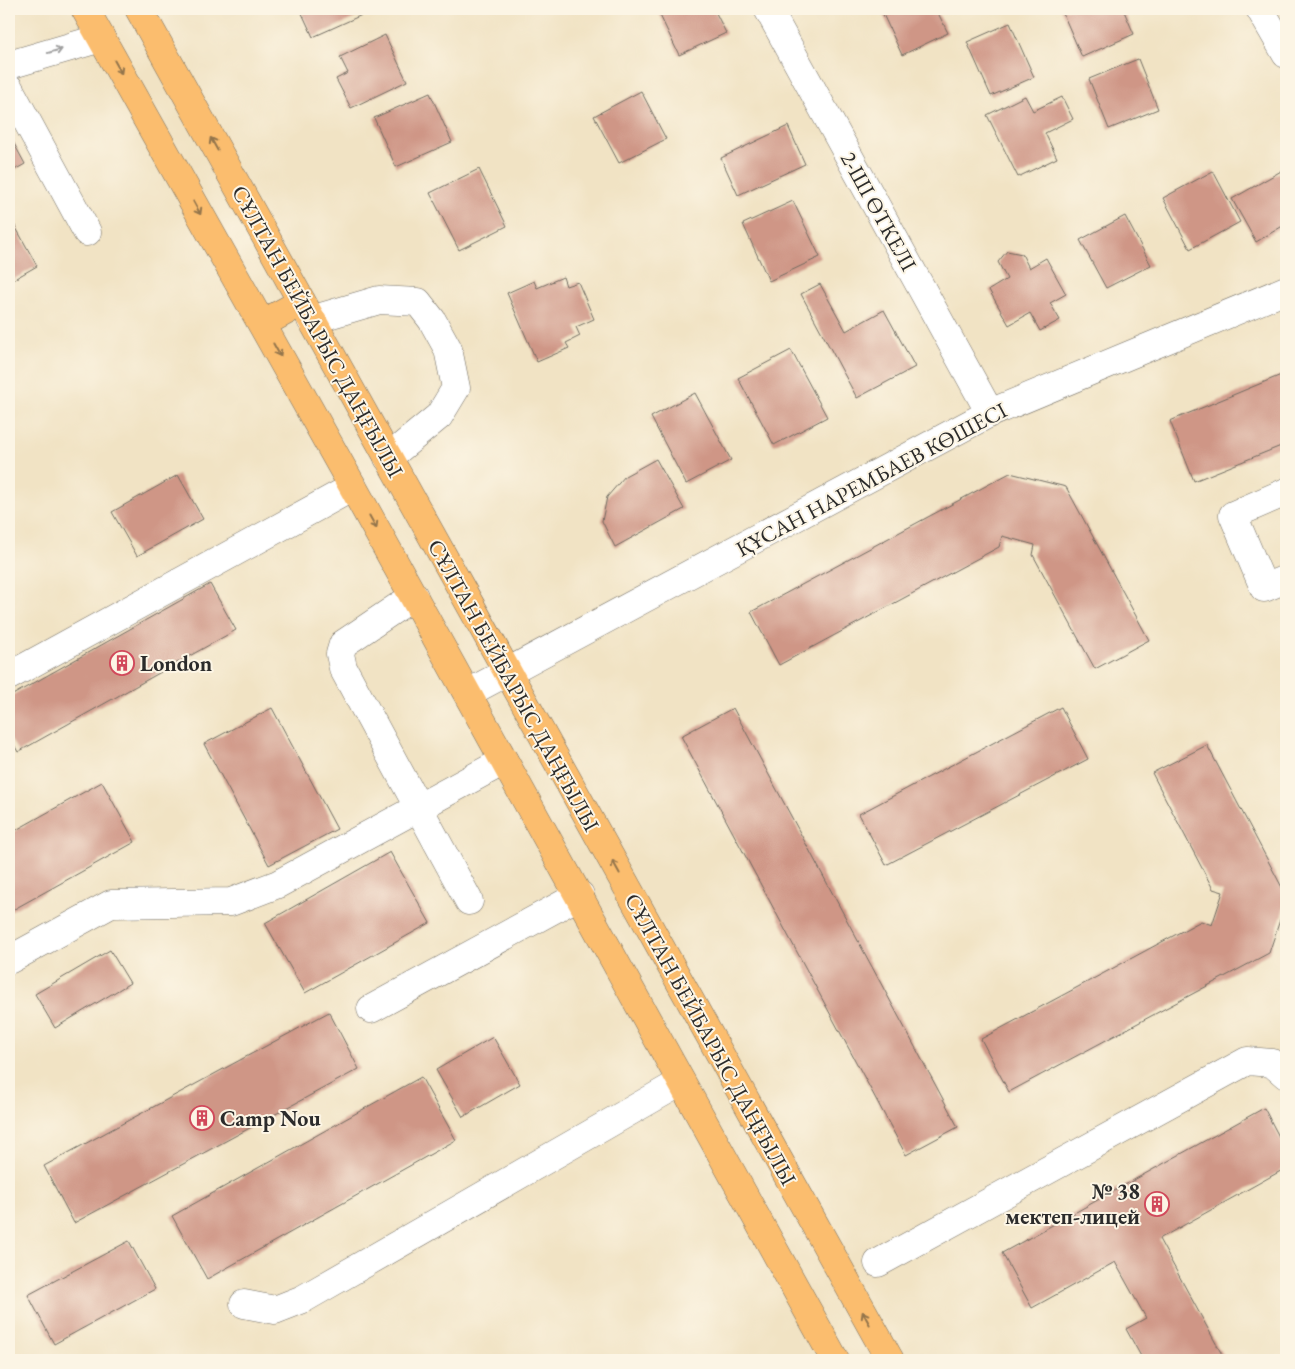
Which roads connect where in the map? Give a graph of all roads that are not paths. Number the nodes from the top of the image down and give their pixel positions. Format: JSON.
{"nodes":[{"id":1,"x":86,"y":9,"type":"edge"},
{"id":2,"x":139,"y":9,"type":"edge"},
{"id":3,"x":768,"y":9,"type":"edge"},
{"id":4,"x":1260,"y":9,"type":"edge"},
{"id":5,"x":101,"y":38,"type":"junction"},
{"id":6,"x":1286,"y":54,"type":"edge"},
{"id":7,"x":9,"y":65,"type":"edge"},
{"id":8,"x":9,"y":88,"type":"edge"},
{"id":9,"x":87,"y":232,"type":"dead end"},
{"id":10,"x":1286,"y":290,"type":"edge"},
{"id":11,"x":306,"y":311,"type":"junction"},
{"id":12,"x":262,"y":324,"type":"junction"},
{"id":13,"x":990,"y":413,"type":"junction"},
{"id":14,"x":388,"y":458,"type":"junction"},
{"id":15,"x":353,"y":487,"type":"junction"},
{"id":16,"x":1286,"y":492,"type":"edge"},
{"id":17,"x":1286,"y":579,"type":"edge"},
{"id":18,"x":414,"y":596,"type":"junction"},
{"id":19,"x":508,"y":672,"type":"junction"},
{"id":20,"x":9,"y":676,"type":"edge"},
{"id":21,"x":468,"y":693,"type":"junction"},
{"id":22,"x":504,"y":761,"type":"junction"},
{"id":23,"x":418,"y":807,"type":"junction"},
{"id":24,"x":580,"y":895,"type":"junction"},
{"id":25,"x":469,"y":901,"type":"dead end"},
{"id":26,"x":9,"y":960,"type":"edge"},
{"id":27,"x":371,"y":1009,"type":"dead end"},
{"id":28,"x":1286,"y":1075,"type":"edge"},
{"id":29,"x":681,"y":1082,"type":"junction"},
{"id":30,"x":878,"y":1263,"type":"dead end"},
{"id":31,"x":244,"y":1304,"type":"dead end"},
{"id":32,"x":835,"y":1360,"type":"edge"},
{"id":33,"x":890,"y":1360,"type":"edge"}],
"edges":[{"from":1,"to":5,"type":"main road","name":"СҰЛТАН БЕЙБАРЫС ДАҢҒЫЛЫ"},
{"from":11,"to":2,"type":"main road","name":"СҰЛТАН БЕЙБАРЫС ДАҢҒЫЛЫ","one_way":true},
{"from":3,"to":13,"type":"street","name":"2-ШІ ӨТКЕЛІ"},
{"from":4,"to":6,"type":"street"},
{"from":7,"to":5,"type":"street","one_way":true},
{"from":5,"to":12,"type":"main road","name":"СҰЛТАН БЕЙБАРЫС ДАҢҒЫЛЫ","one_way":true},
{"from":8,"to":9,"type":"street"},
{"from":10,"to":13,"type":"street","name":"ҚҰСАН НАРЕМБАЕВ КӨШЕСІ"},
{"from":11,"to":12,"type":"main road"},
{"from":11,"to":14,"type":"main road","name":"СҰЛТАН БЕЙБАРЫС ДАҢҒЫЛЫ"},
{"from":11,"to":14,"type":"street"},
{"from":12,"to":15,"type":"main road","name":"СҰЛТАН БЕЙБАРЫС ДАҢҒЫЛЫ","one_way":true},
{"from":13,"to":19,"type":"street","name":"ҚҰСАН НАРЕМБАЕВ КӨШЕСІ"},
{"from":14,"to":19,"type":"main road","name":"СҰЛТАН БЕЙБАРЫС ДАҢҒЫЛЫ"},
{"from":15,"to":18,"type":"main road","name":"СҰЛТАН БЕЙБАРЫС ДАҢҒЫЛЫ","one_way":true},
{"from":15,"to":20,"type":"street"},
{"from":16,"to":17,"type":"street"},
{"from":18,"to":21,"type":"main road","name":"СҰЛТАН БЕЙБАРЫС ДАҢҒЫЛЫ"},
{"from":18,"to":23,"type":"street"},
{"from":19,"to":21,"type":"street","name":"ҚҰСАН НАРЕМБАЕВ КӨШЕСІ"},
{"from":33,"to":19,"type":"main road","name":"СҰЛТАН БЕЙБАРЫС ДАҢҒЫЛЫ","one_way":true},
{"from":21,"to":22,"type":"main road","name":"СҰЛТАН БЕЙБАРЫС ДАҢҒЫЛЫ"},
{"from":22,"to":23,"type":"street"},
{"from":22,"to":24,"type":"main road","name":"СҰЛТАН БЕЙБАРЫС ДАҢҒЫЛЫ"},
{"from":23,"to":25,"type":"street"},
{"from":23,"to":26,"type":"street"},
{"from":24,"to":27,"type":"street"},
{"from":24,"to":29,"type":"main road","name":"СҰЛТАН БЕЙБАРЫС ДАҢҒЫЛЫ"},
{"from":28,"to":30,"type":"street"},
{"from":29,"to":31,"type":"street"},
{"from":29,"to":32,"type":"main road","name":"СҰЛТАН БЕЙБАРЫС ДАҢҒЫЛЫ"}]}
